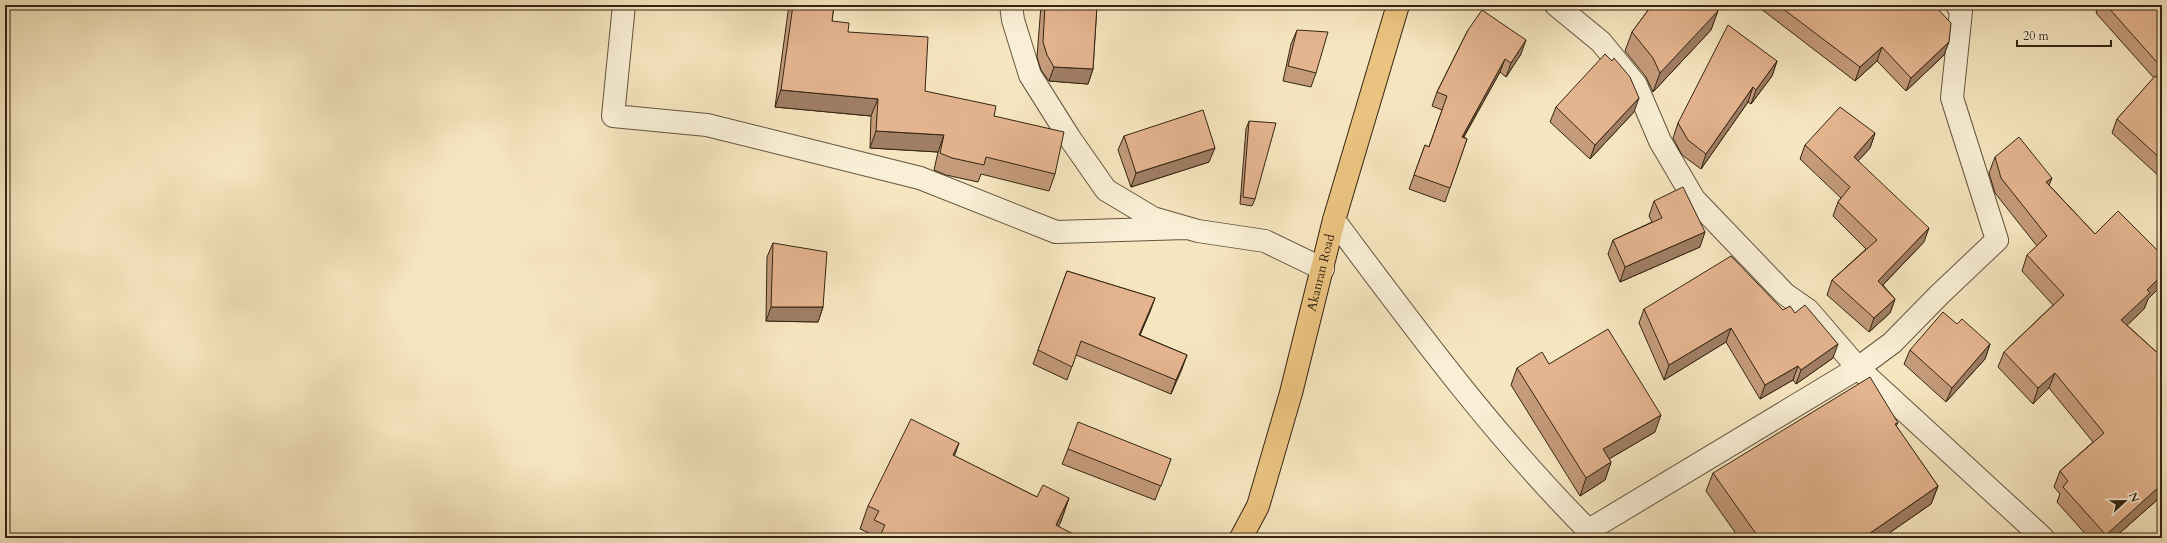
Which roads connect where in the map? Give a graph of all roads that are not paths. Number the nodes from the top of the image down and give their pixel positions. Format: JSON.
{"nodes":[{"id":1,"x":624,"y":5,"type":"edge"},
{"id":2,"x":1011,"y":5,"type":"edge"},
{"id":3,"x":1398,"y":5,"type":"edge"},
{"id":4,"x":1556,"y":5,"type":"edge"},
{"id":5,"x":1957,"y":5,"type":"edge"},
{"id":6,"x":1334,"y":220,"type":"junction"},
{"id":7,"x":1186,"y":228,"type":"junction"},
{"id":8,"x":1323,"y":269,"type":"junction"},
{"id":9,"x":1858,"y":368,"type":"junction"},
{"id":10,"x":1593,"y":534,"type":"edge"},
{"id":11,"x":1241,"y":538,"type":"edge"},
{"id":12,"x":2043,"y":538,"type":"edge"}],
"edges":[{"from":1,"to":7,"type":"street"},
{"from":2,"to":7,"type":"street"},
{"from":3,"to":6,"type":"main road","name":"Akanran Road"},
{"from":4,"to":9,"type":"street"},
{"from":5,"to":9,"type":"street"},
{"from":6,"to":8,"type":"main road","name":"Akanran Road"},
{"from":6,"to":10,"type":"street"},
{"from":7,"to":8,"type":"street"},
{"from":8,"to":11,"type":"main road","name":"Akanran Road"},
{"from":9,"to":10,"type":"street"},
{"from":9,"to":12,"type":"street"}]}
